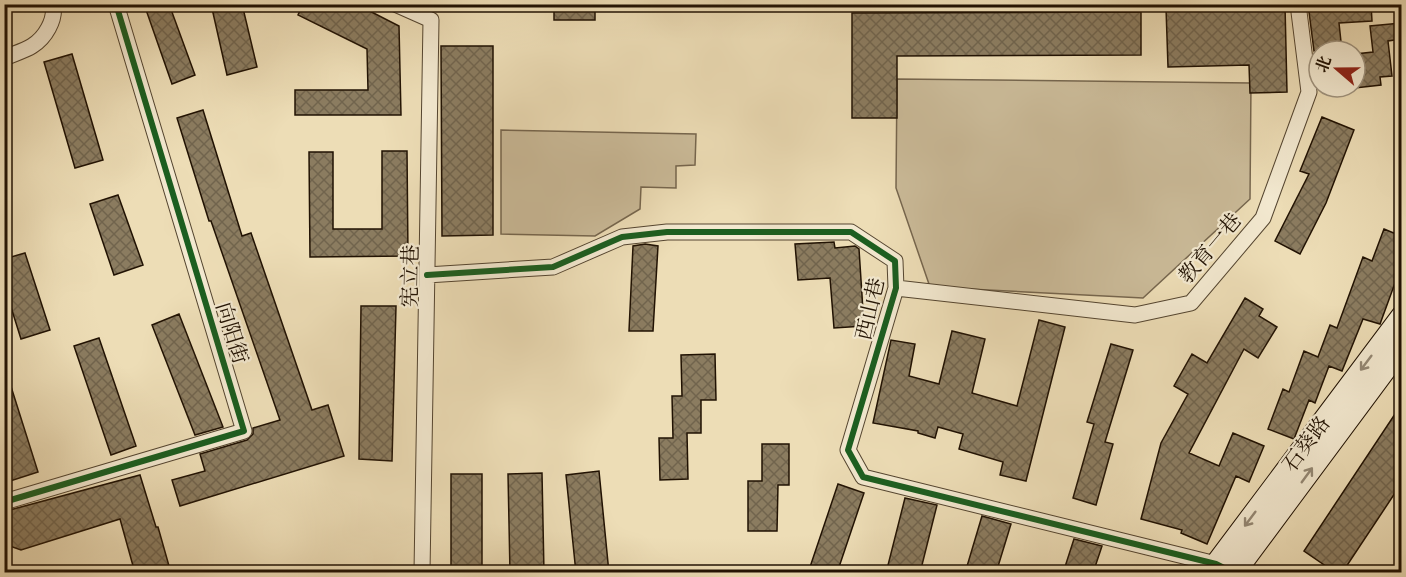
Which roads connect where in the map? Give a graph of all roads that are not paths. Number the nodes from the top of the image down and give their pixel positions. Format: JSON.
{"nodes":[{"id":1,"x":53,"y":4,"type":"edge"},
{"id":2,"x":116,"y":4,"type":"edge"},
{"id":3,"x":395,"y":4,"type":"edge"},
{"id":4,"x":1298,"y":4,"type":"edge"},
{"id":5,"x":4,"y":58,"type":"edge"},
{"id":6,"x":427,"y":275,"type":"junction"},
{"id":7,"x":896,"y":288,"type":"junction"},
{"id":8,"x":1401,"y":316,"type":"edge"},
{"id":9,"x":1401,"y":347,"type":"edge"},
{"id":10,"x":4,"y":502,"type":"edge"},
{"id":11,"x":1223,"y":570,"type":"edge"},
{"id":12,"x":422,"y":573,"type":"edge"}],
"edges":[{"from":1,"to":5,"type":"street"},
{"from":2,"to":10,"type":"street","name":"向阳街"},
{"from":3,"to":6,"type":"street","name":"宪立巷"},
{"from":4,"to":7,"type":"street","name":"教育一巷"},
{"from":6,"to":7,"type":"street","name":"西山巷"},
{"from":6,"to":12,"type":"street","name":"宪立巷"},
{"from":7,"to":11,"type":"street","name":"西山巷"},
{"from":8,"to":11,"type":"main road","name":"石葵路","one_way":true},
{"from":11,"to":9,"type":"main road","one_way":true}]}
